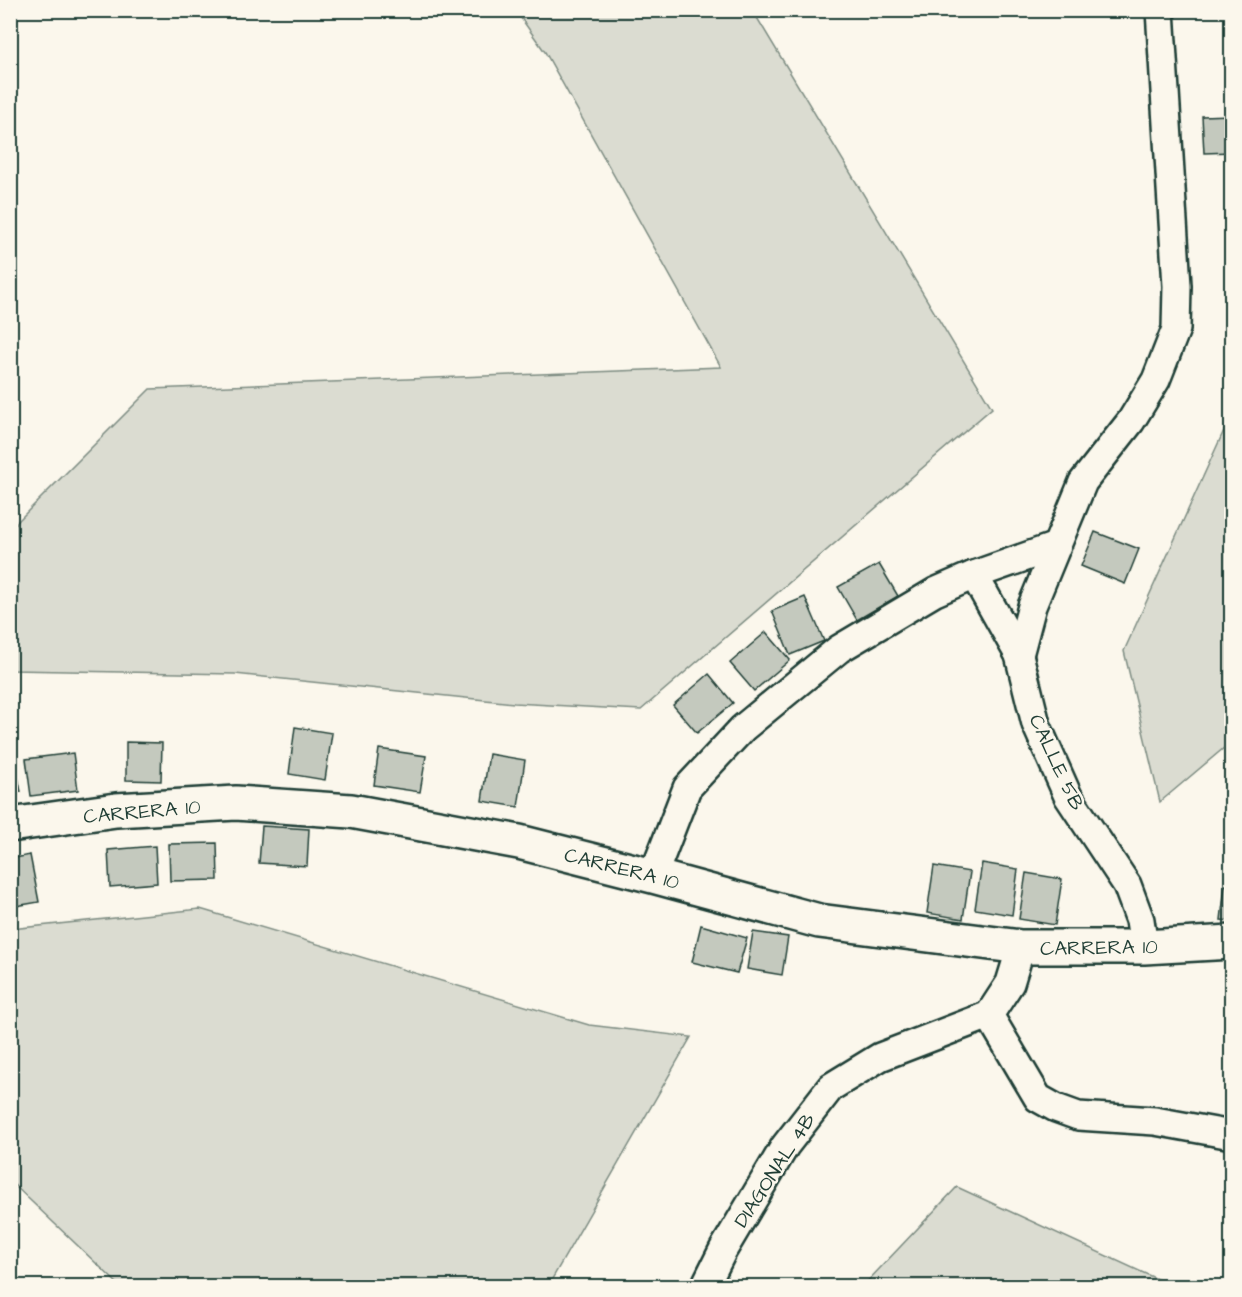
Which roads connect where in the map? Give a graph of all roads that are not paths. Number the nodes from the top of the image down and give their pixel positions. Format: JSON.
{"nodes":[{"id":1,"x":1160,"y":10,"type":"edge"},
{"id":2,"x":1056,"y":546,"type":"junction"},
{"id":3,"x":974,"y":574,"type":"junction"},
{"id":4,"x":1019,"y":655,"type":"junction"},
{"id":5,"x":10,"y":825,"type":"edge"},
{"id":6,"x":652,"y":876,"type":"junction"},
{"id":7,"x":1232,"y":942,"type":"edge"},
{"id":8,"x":1022,"y":947,"type":"junction"},
{"id":9,"x":1144,"y":947,"type":"junction"},
{"id":10,"x":989,"y":1015,"type":"junction"},
{"id":11,"x":1232,"y":1135,"type":"edge"},
{"id":12,"x":705,"y":1287,"type":"edge"}],
"edges":[{"from":1,"to":2,"type":"street"},
{"from":2,"to":3,"type":"street"},
{"from":2,"to":4,"type":"street"},
{"from":3,"to":4,"type":"street","name":"CALLE 5B"},
{"from":3,"to":6,"type":"street"},
{"from":4,"to":9,"type":"street","name":"CALLE 5B"},
{"from":5,"to":6,"type":"street","name":"CARRERA 10"},
{"from":6,"to":8,"type":"street","name":"CARRERA 10"},
{"from":7,"to":9,"type":"street","name":"CARRERA 10"},
{"from":8,"to":9,"type":"street","name":"CARRERA 10"},
{"from":8,"to":10,"type":"street"},
{"from":10,"to":11,"type":"street"},
{"from":10,"to":12,"type":"street","name":"DIAGONAL 4B"}]}
